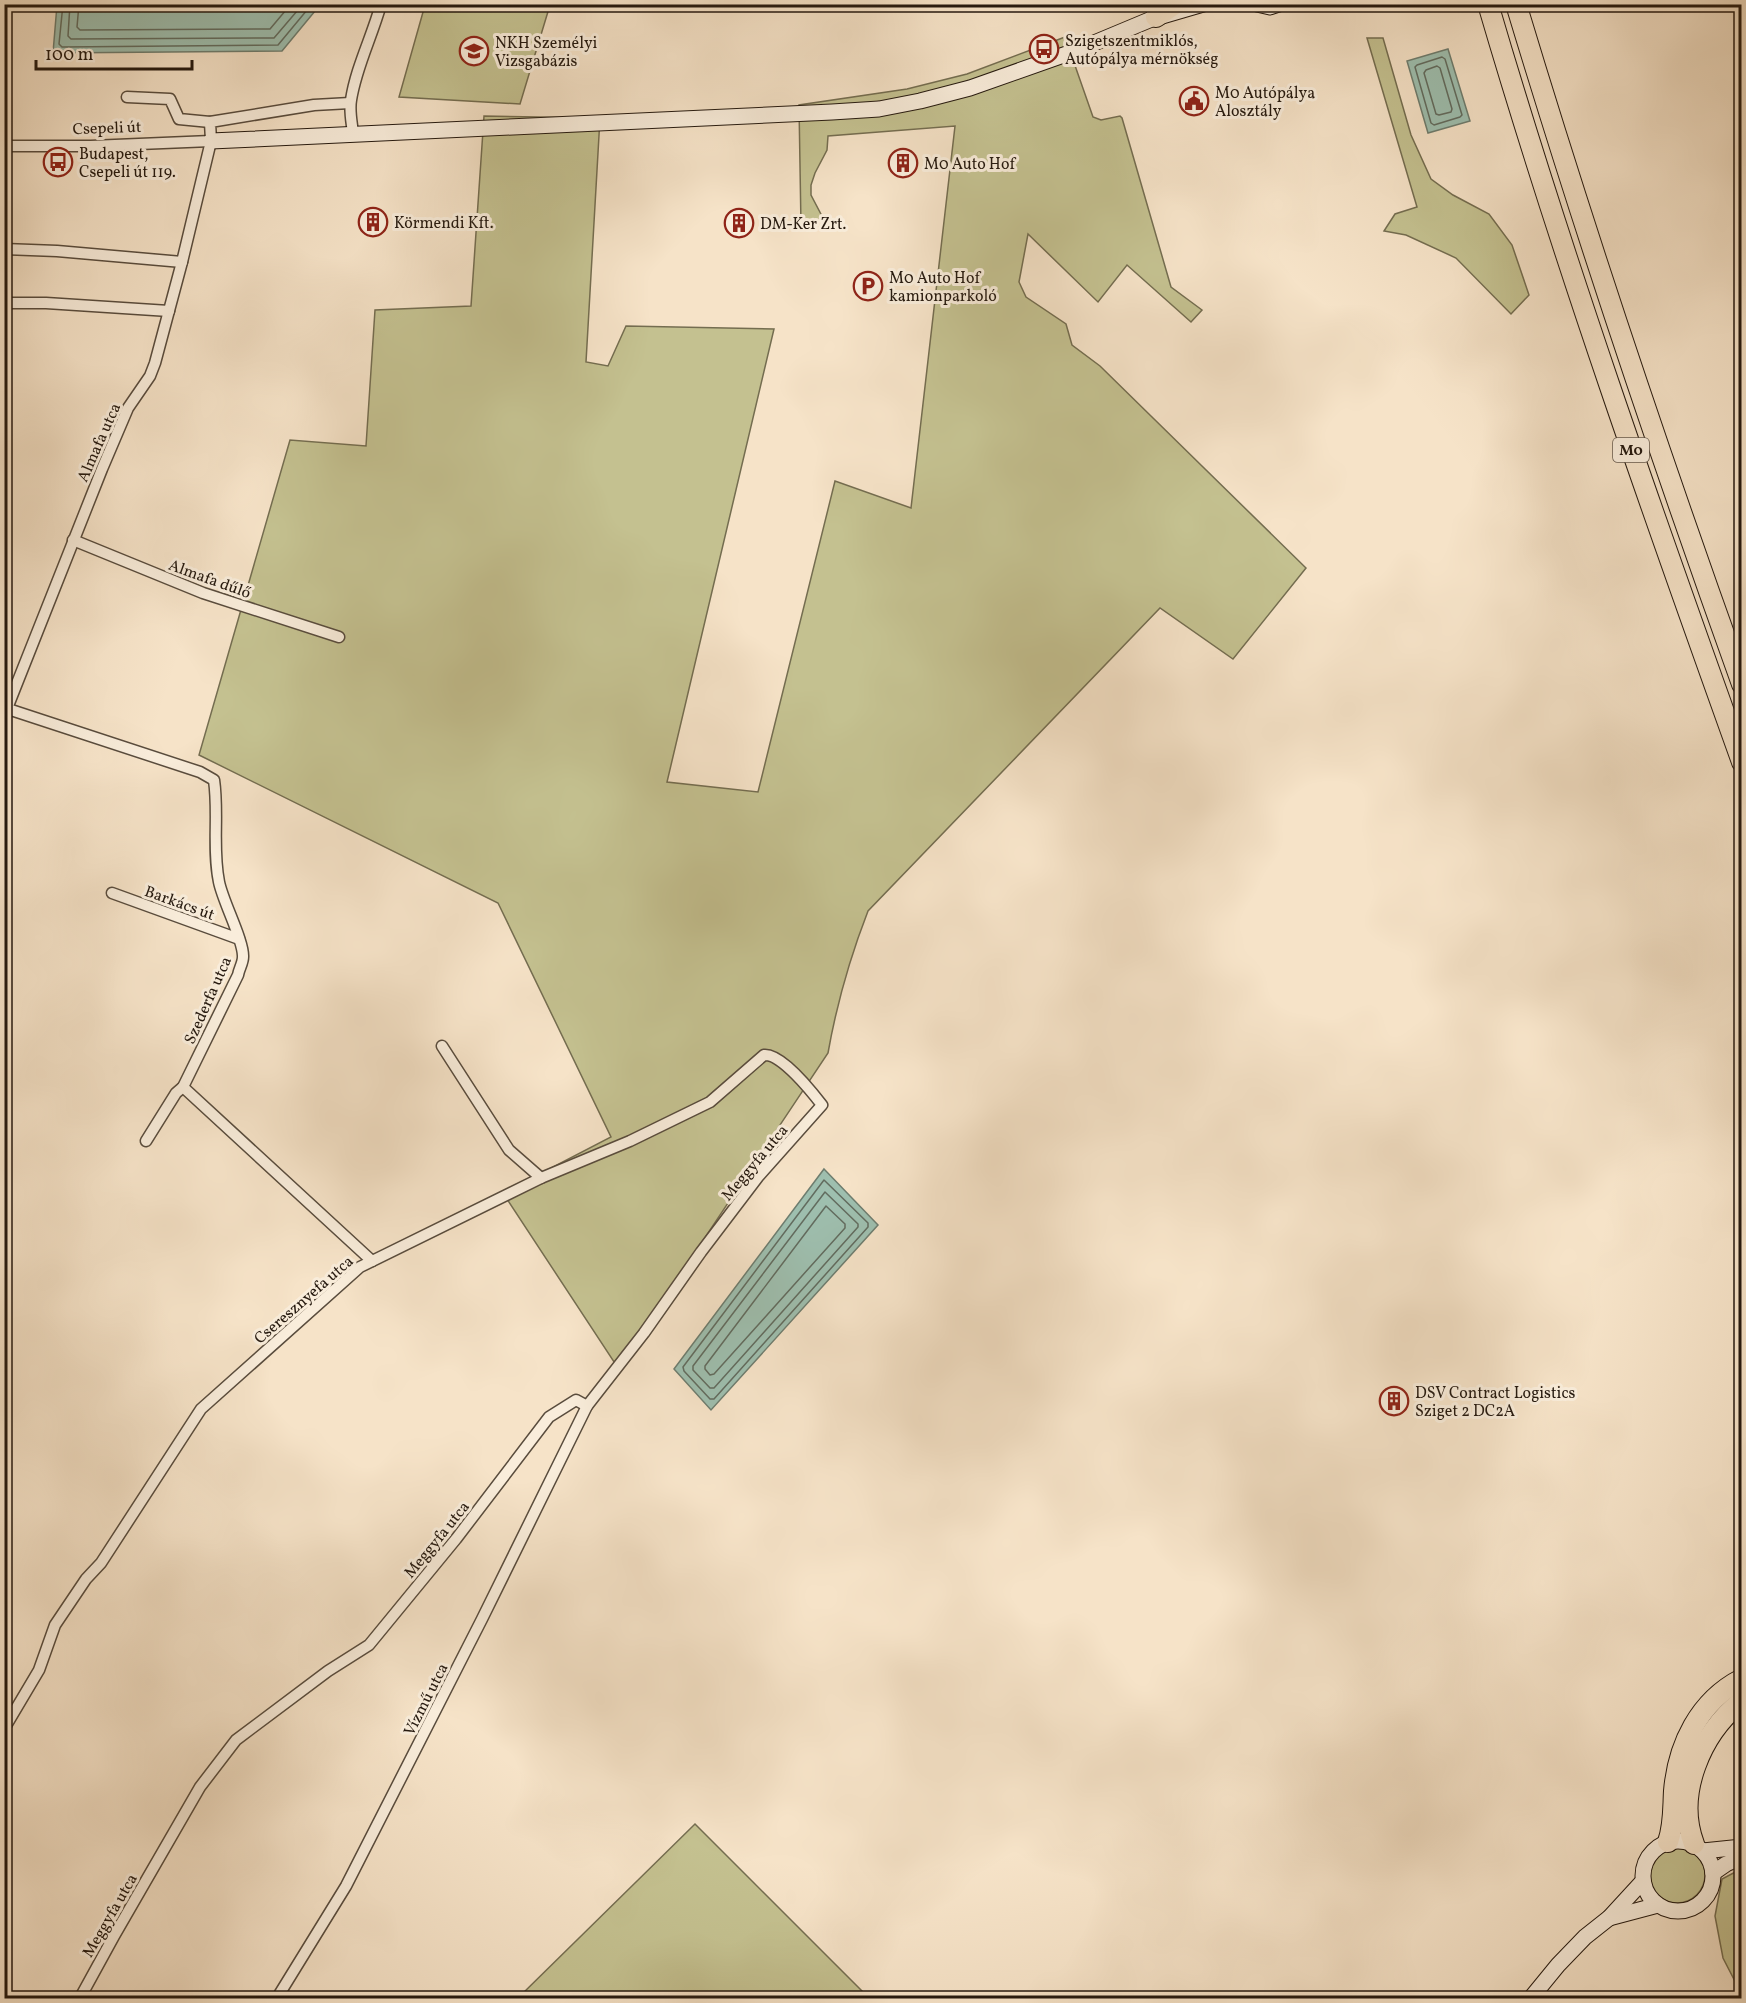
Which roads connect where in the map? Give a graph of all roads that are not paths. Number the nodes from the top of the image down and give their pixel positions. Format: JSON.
{"nodes":[{"id":1,"x":381,"y":4,"type":"edge"},
{"id":2,"x":1175,"y":4,"type":"edge"},
{"id":3,"x":1183,"y":4,"type":"edge"},
{"id":4,"x":1203,"y":4,"type":"edge"},
{"id":5,"x":1257,"y":4,"type":"edge"},
{"id":6,"x":1280,"y":4,"type":"edge"},
{"id":7,"x":1488,"y":4,"type":"edge"},
{"id":8,"x":1516,"y":4,"type":"edge"},
{"id":9,"x":1156,"y":17,"type":"junction"},
{"id":10,"x":127,"y":97,"type":"dead end"},
{"id":11,"x":351,"y":103,"type":"junction"},
{"id":12,"x":210,"y":122,"type":"junction"},
{"id":13,"x":353,"y":134,"type":"junction"},
{"id":14,"x":211,"y":141,"type":"junction"},
{"id":15,"x":4,"y":146,"type":"edge"},
{"id":16,"x":4,"y":249,"type":"edge"},
{"id":17,"x":182,"y":262,"type":"junction"},
{"id":18,"x":4,"y":303,"type":"edge"},
{"id":19,"x":169,"y":312,"type":"junction"},
{"id":20,"x":73,"y":540,"type":"junction"},
{"id":21,"x":339,"y":638,"type":"dead end"},
{"id":22,"x":1742,"y":684,"type":"edge"},
{"id":23,"x":6,"y":713,"type":"edge"},
{"id":24,"x":1742,"y":762,"type":"edge"},
{"id":25,"x":112,"y":893,"type":"dead end"},
{"id":26,"x":239,"y":939,"type":"junction"},
{"id":27,"x":442,"y":1046,"type":"dead end"},
{"id":28,"x":183,"y":1087,"type":"junction"},
{"id":29,"x":822,"y":1105,"type":"joint"},
{"id":30,"x":146,"y":1141,"type":"dead end"},
{"id":31,"x":541,"y":1178,"type":"junction"},
{"id":32,"x":372,"y":1261,"type":"junction"},
{"id":33,"x":587,"y":1406,"type":"junction"},
{"id":34,"x":1742,"y":1679,"type":"edge"},
{"id":35,"x":1742,"y":1701,"type":"edge"},
{"id":36,"x":4,"y":1729,"type":"edge"},
{"id":37,"x":1668,"y":1842,"type":"junction"},
{"id":38,"x":1742,"y":1847,"type":"edge"},
{"id":39,"x":1699,"y":1848,"type":"junction"},
{"id":40,"x":1742,"y":1857,"type":"edge"},
{"id":41,"x":1713,"y":1873,"type":"junction"},
{"id":42,"x":1643,"y":1881,"type":"junction"},
{"id":43,"x":1658,"y":1905,"type":"junction"},
{"id":44,"x":1609,"y":1918,"type":"junction"},
{"id":45,"x":80,"y":1998,"type":"edge"},
{"id":46,"x":277,"y":1998,"type":"edge"},
{"id":47,"x":1531,"y":1998,"type":"edge"}],
"edges":[{"from":1,"to":11,"type":"street"},
{"from":2,"to":9,"type":"highway"},
{"from":3,"to":9,"type":"street"},
{"from":4,"to":9,"type":"street"},
{"from":5,"to":6,"type":"street"},
{"from":7,"to":24,"type":"highway","number":"M0"},
{"from":8,"to":22,"type":"highway","number":"M0"},
{"from":9,"to":13,"type":"street"},
{"from":10,"to":12,"type":"street"},
{"from":11,"to":12,"type":"street"},
{"from":11,"to":13,"type":"street"},
{"from":12,"to":14,"type":"street","name":"Almafa utca"},
{"from":13,"to":14,"type":"street"},
{"from":14,"to":15,"type":"street","name":"Csepeli út"},
{"from":14,"to":17,"type":"street","name":"Almafa utca"},
{"from":16,"to":17,"type":"street"},
{"from":17,"to":19,"type":"street","name":"Almafa utca"},
{"from":18,"to":19,"type":"street"},
{"from":19,"to":20,"type":"street","name":"Almafa utca"},
{"from":20,"to":21,"type":"street","name":"Almafa dűlő"},
{"from":20,"to":23,"type":"street","name":"Almafa utca"},
{"from":23,"to":26,"type":"street","name":"Szederfa utca"},
{"from":25,"to":26,"type":"street","name":"Barkács út"},
{"from":26,"to":28,"type":"street","name":"Szederfa utca"},
{"from":27,"to":31,"type":"street"},
{"from":28,"to":30,"type":"street","name":"Szederfa utca"},
{"from":28,"to":32,"type":"street"},
{"from":29,"to":31,"type":"street","name":"Cseresznyefa utca"},
{"from":29,"to":33,"type":"street","name":"Meggyfa utca"},
{"from":31,"to":32,"type":"street","name":"Cseresznyefa utca"},
{"from":32,"to":36,"type":"street","name":"Cseresznyefa utca"},
{"from":33,"to":45,"type":"street","name":"Meggyfa utca"},
{"from":33,"to":46,"type":"street","name":"Vízmű utca"},
{"from":34,"to":37,"type":"highway"},
{"from":35,"to":39,"type":"highway"},
{"from":37,"to":39,"type":"street"},
{"from":37,"to":42,"type":"street"},
{"from":38,"to":39,"type":"street"},
{"from":39,"to":41,"type":"street"},
{"from":40,"to":41,"type":"street"},
{"from":41,"to":43,"type":"street"},
{"from":42,"to":43,"type":"street"},
{"from":42,"to":44,"type":"street"},
{"from":43,"to":44,"type":"street"},
{"from":44,"to":47,"type":"street"}]}
